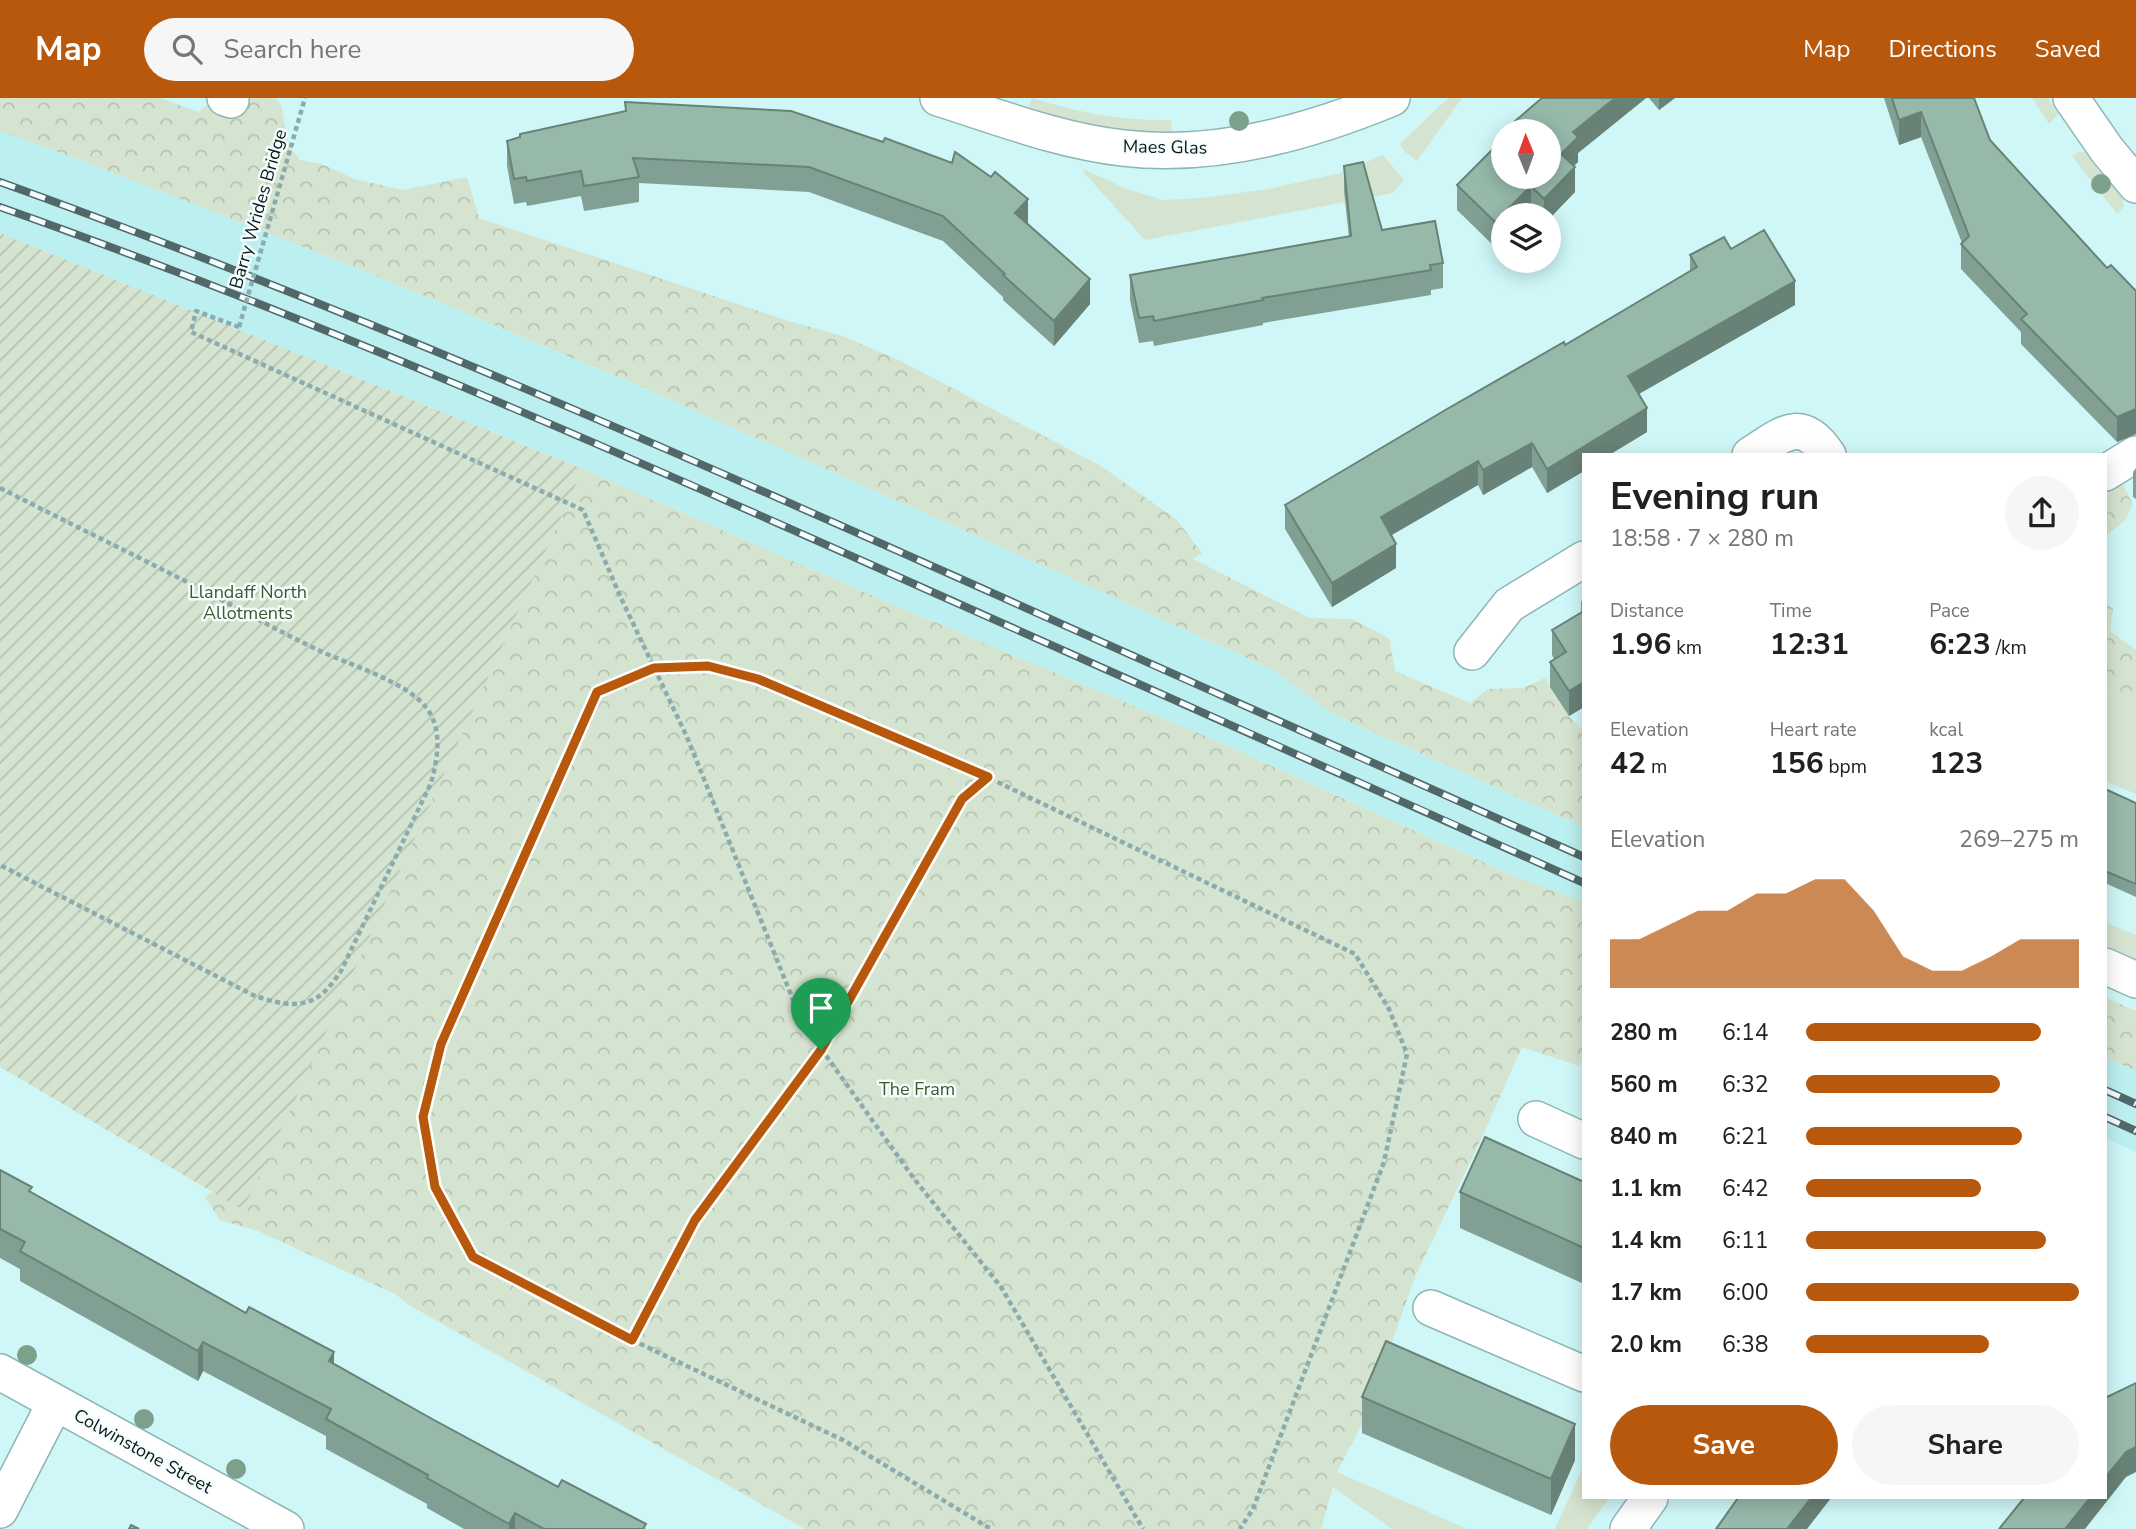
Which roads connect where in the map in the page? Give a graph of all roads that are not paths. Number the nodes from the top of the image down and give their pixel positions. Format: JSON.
{"nodes":[{"id":1,"x":938,"y":98,"type":"edge"},
{"id":2,"x":1392,"y":98,"type":"edge"},
{"id":3,"x":2071,"y":98,"type":"edge"},
{"id":4,"x":2136,"y":185,"type":"edge"},
{"id":5,"x":1753,"y":453,"type":"edge"},
{"id":6,"x":1826,"y":453,"type":"edge"},
{"id":7,"x":2136,"y":454,"type":"edge"},
{"id":8,"x":2107,"y":472,"type":"edge"},
{"id":9,"x":1582,"y":560,"type":"edge"},
{"id":10,"x":1472,"y":652,"type":"dead end"},
{"id":11,"x":2107,"y":967,"type":"edge"},
{"id":12,"x":2136,"y":980,"type":"edge"},
{"id":13,"x":1536,"y":1119,"type":"dead end"},
{"id":14,"x":1582,"y":1140,"type":"edge"},
{"id":15,"x":1431,"y":1308,"type":"dead end"},
{"id":16,"x":0,"y":1373,"type":"edge"},
{"id":17,"x":1582,"y":1373,"type":"edge"},
{"id":18,"x":55,"y":1404,"type":"junction"},
{"id":19,"x":1649,"y":1499,"type":"edge"},
{"id":20,"x":0,"y":1510,"type":"edge"},
{"id":21,"x":286,"y":1529,"type":"edge"},
{"id":22,"x":1628,"y":1529,"type":"edge"}],
"edges":[{"from":1,"to":2,"type":"street","name":"Maes Glas"},
{"from":3,"to":4,"type":"street"},
{"from":5,"to":6,"type":"street"},
{"from":7,"to":8,"type":"street"},
{"from":9,"to":10,"type":"street"},
{"from":11,"to":12,"type":"street"},
{"from":13,"to":14,"type":"street"},
{"from":15,"to":17,"type":"street"},
{"from":16,"to":18,"type":"street","name":"Colwinstone Street"},
{"from":18,"to":20,"type":"street"},
{"from":18,"to":21,"type":"street","name":"Colwinstone Street"},
{"from":19,"to":22,"type":"street"}]}
